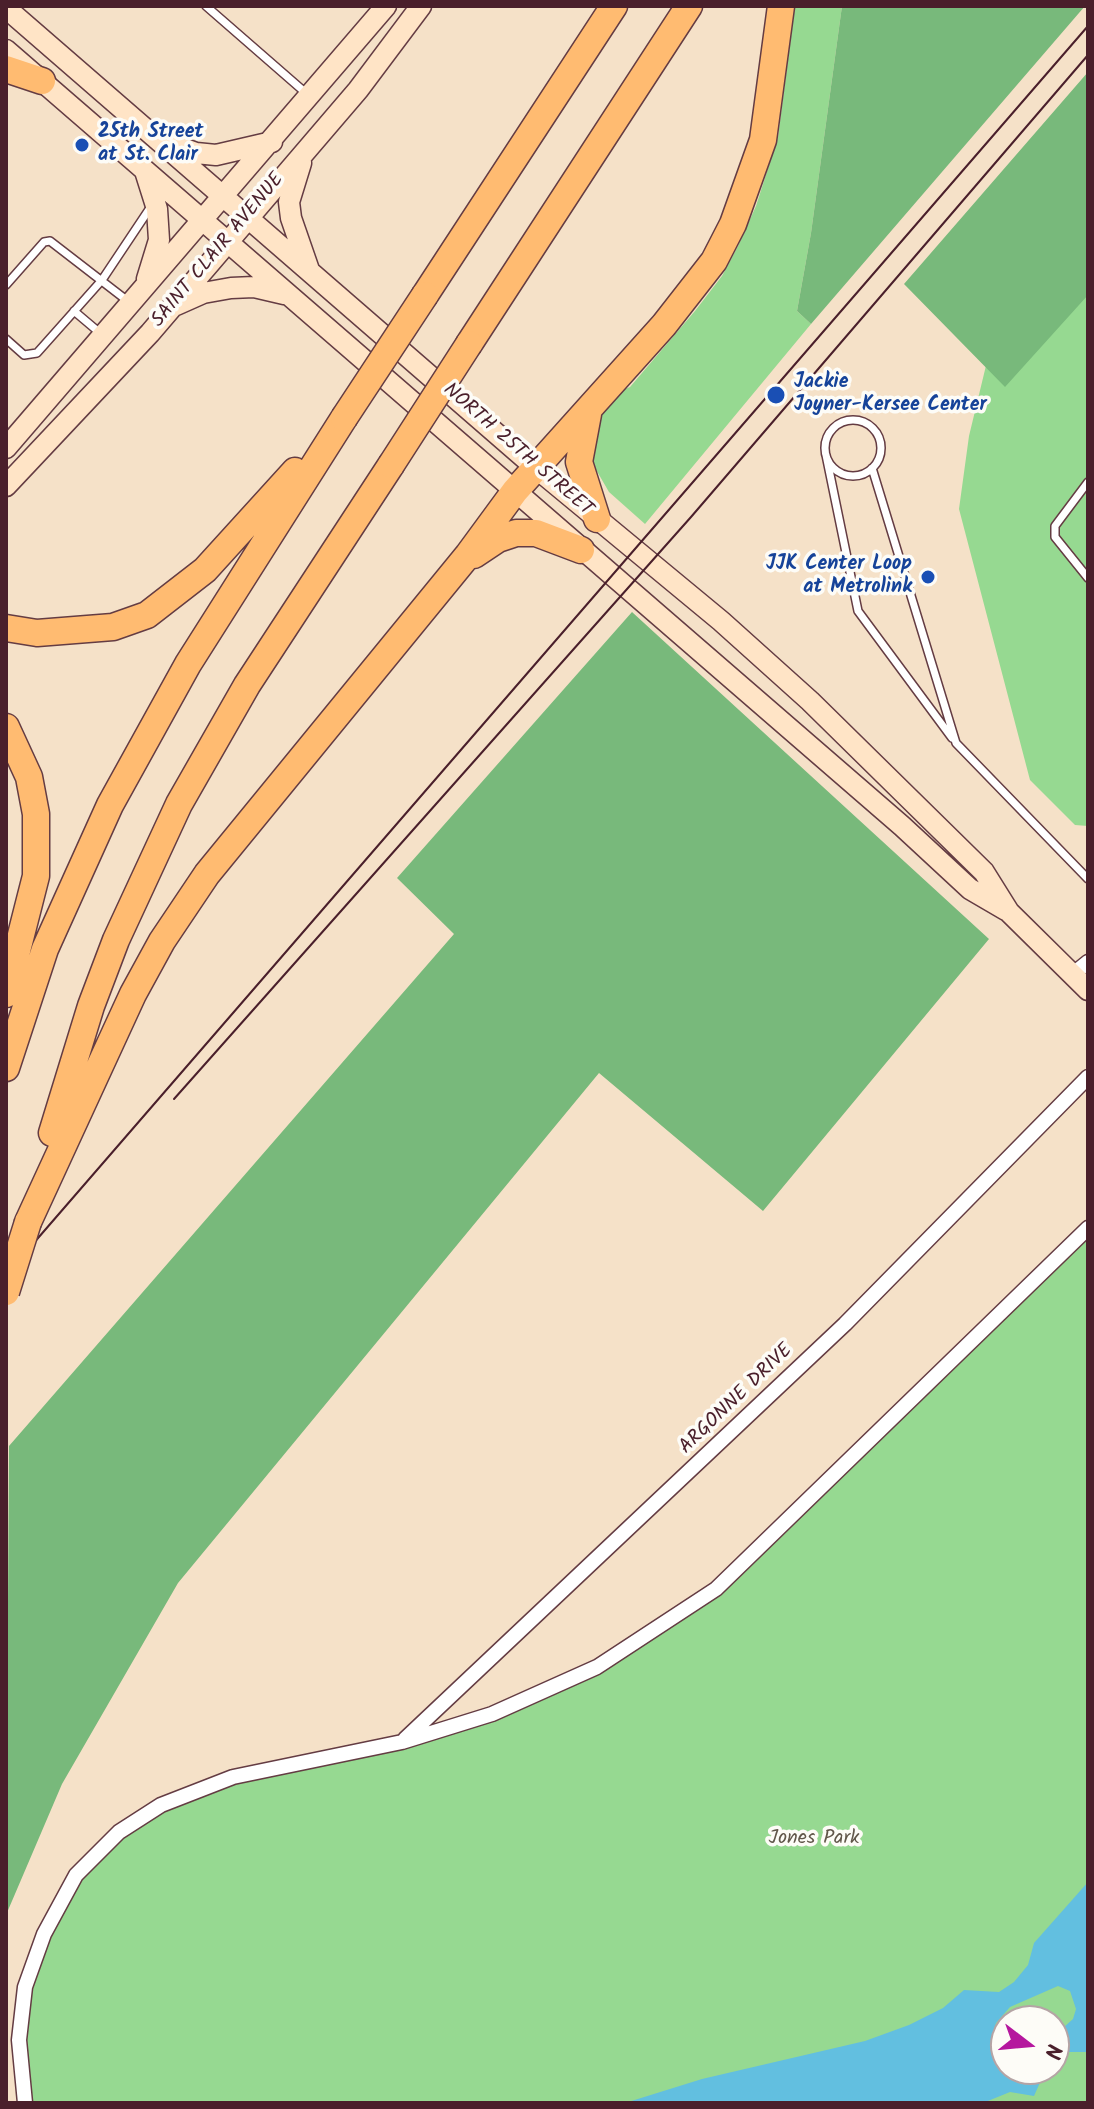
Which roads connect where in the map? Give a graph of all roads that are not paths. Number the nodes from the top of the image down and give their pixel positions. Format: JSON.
{"nodes":[{"id":1,"x":386,"y":6,"type":"edge"},
{"id":2,"x":614,"y":6,"type":"edge"},
{"id":3,"x":689,"y":6,"type":"edge"},
{"id":4,"x":781,"y":6,"type":"edge"},
{"id":5,"x":210,"y":7,"type":"edge"},
{"id":6,"x":419,"y":7,"type":"edge"},
{"id":7,"x":6,"y":8,"type":"edge"},
{"id":8,"x":6,"y":50,"type":"edge"},
{"id":9,"x":6,"y":69,"type":"edge"},
{"id":10,"x":42,"y":81,"type":"junction"},
{"id":11,"x":311,"y":97,"type":"junction"},
{"id":12,"x":159,"y":139,"type":"junction"},
{"id":13,"x":272,"y":142,"type":"junction"},
{"id":14,"x":305,"y":150,"type":"junction"},
{"id":15,"x":145,"y":171,"type":"junction"},
{"id":16,"x":226,"y":196,"type":"junction"},
{"id":17,"x":154,"y":202,"type":"junction"},
{"id":18,"x":248,"y":216,"type":"junction"},
{"id":19,"x":203,"y":221,"type":"junction"},
{"id":20,"x":227,"y":241,"type":"junction"},
{"id":21,"x":310,"y":274,"type":"junction"},
{"id":22,"x":102,"y":280,"type":"junction"},
{"id":23,"x":6,"y":285,"type":"edge"},
{"id":24,"x":290,"y":296,"type":"junction"},
{"id":25,"x":137,"y":297,"type":"junction"},
{"id":26,"x":172,"y":306,"type":"junction"},
{"id":27,"x":74,"y":311,"type":"junction"},
{"id":28,"x":103,"y":336,"type":"junction"},
{"id":29,"x":6,"y":339,"type":"edge"},
{"id":30,"x":591,"y":407,"type":"junction"},
{"id":31,"x":344,"y":418,"type":"junction"},
{"id":32,"x":6,"y":448,"type":"edge"},
{"id":33,"x":826,"y":455,"type":"junction"},
{"id":34,"x":536,"y":468,"type":"junction"},
{"id":35,"x":872,"y":468,"type":"junction"},
{"id":36,"x":1088,"y":482,"type":"edge"},
{"id":37,"x":6,"y":486,"type":"edge"},
{"id":38,"x":515,"y":491,"type":"junction"},
{"id":39,"x":597,"y":519,"type":"junction"},
{"id":40,"x":581,"y":550,"type":"junction"},
{"id":41,"x":458,"y":566,"type":"junction"},
{"id":42,"x":1088,"y":578,"type":"edge"},
{"id":43,"x":6,"y":628,"type":"edge"},
{"id":44,"x":6,"y":727,"type":"edge"},
{"id":45,"x":956,"y":743,"type":"junction"},
{"id":46,"x":1088,"y":879,"type":"edge"},
{"id":47,"x":1009,"y":912,"type":"junction"},
{"id":48,"x":1080,"y":968,"type":"edge"},
{"id":49,"x":1088,"y":990,"type":"edge"},
{"id":50,"x":6,"y":994,"type":"edge"},
{"id":51,"x":6,"y":1068,"type":"edge"},
{"id":52,"x":1088,"y":1077,"type":"edge"},
{"id":53,"x":28,"y":1222,"type":"junction"},
{"id":54,"x":1088,"y":1228,"type":"edge"},
{"id":55,"x":6,"y":1292,"type":"edge"},
{"id":56,"x":402,"y":1742,"type":"junction"},
{"id":57,"x":25,"y":2103,"type":"edge"}],
"edges":[{"from":1,"to":11,"type":"main road","name":"SAINT CLAIR AVENUE"},
{"from":2,"to":31,"type":"highway","bridge":true},
{"from":3,"to":53,"type":"highway","bridge":true},
{"from":4,"to":30,"type":"highway"},
{"from":5,"to":11,"type":"lane"},
{"from":6,"to":14,"type":"main road","name":"SAINT CLAIR AVENUE"},
{"from":7,"to":12,"type":"main road","name":"NORTH 25TH STREET"},
{"from":8,"to":10,"type":"main road","name":"NORTH 25TH STREET"},
{"from":9,"to":10,"type":"highway"},
{"from":10,"to":15,"type":"main road","name":"NORTH 25TH STREET"},
{"from":11,"to":13,"type":"main road","name":"SAINT CLAIR AVENUE"},
{"from":12,"to":13,"type":"main road"},
{"from":12,"to":16,"type":"main road","name":"NORTH 25TH STREET"},
{"from":13,"to":16,"type":"main road","name":"SAINT CLAIR AVENUE"},
{"from":14,"to":18,"type":"main road","name":"SAINT CLAIR AVENUE"},
{"from":14,"to":21,"type":"main road"},
{"from":15,"to":17,"type":"main road"},
{"from":15,"to":19,"type":"main road","name":"NORTH 25TH STREET"},
{"from":16,"to":18,"type":"main road","name":"NORTH 25TH STREET"},
{"from":16,"to":19,"type":"main road","name":"SAINT CLAIR AVENUE"},
{"from":17,"to":22,"type":"lane"},
{"from":17,"to":25,"type":"main road"},
{"from":18,"to":20,"type":"main road","name":"SAINT CLAIR AVENUE"},
{"from":18,"to":21,"type":"main road","name":"NORTH 25TH STREET"},
{"from":19,"to":20,"type":"main road","name":"NORTH 25TH STREET"},
{"from":19,"to":25,"type":"main road","name":"SAINT CLAIR AVENUE"},
{"from":20,"to":24,"type":"main road","name":"NORTH 25TH STREET"},
{"from":20,"to":26,"type":"main road","name":"SAINT CLAIR AVENUE"},
{"from":21,"to":34,"type":"main road","name":"NORTH 25TH STREET"},
{"from":22,"to":23,"type":"lane"},
{"from":22,"to":25,"type":"lane"},
{"from":22,"to":27,"type":"lane"},
{"from":24,"to":26,"type":"main road"},
{"from":24,"to":38,"type":"main road","name":"NORTH 25TH STREET"},
{"from":25,"to":28,"type":"main road","name":"SAINT CLAIR AVENUE"},
{"from":26,"to":37,"type":"main road","name":"SAINT CLAIR AVENUE"},
{"from":27,"to":28,"type":"lane"},
{"from":27,"to":29,"type":"lane"},
{"from":28,"to":32,"type":"main road","name":"SAINT CLAIR AVENUE"},
{"from":30,"to":34,"type":"highway"},
{"from":30,"to":39,"type":"highway"},
{"from":31,"to":43,"type":"highway"},
{"from":31,"to":51,"type":"highway"},
{"from":33,"to":35,"type":"lane"},
{"from":33,"to":35,"type":"lane"},
{"from":33,"to":45,"type":"lane"},
{"from":34,"to":38,"type":"highway"},
{"from":34,"to":39,"type":"main road","name":"NORTH 25TH STREET"},
{"from":35,"to":45,"type":"lane"},
{"from":36,"to":42,"type":"lane"},
{"from":38,"to":40,"type":"main road","name":"NORTH 25TH STREET"},
{"from":38,"to":41,"type":"highway"},
{"from":39,"to":47,"type":"main road","name":"NORTH 25TH STREET"},
{"from":40,"to":41,"type":"highway"},
{"from":40,"to":47,"type":"main road","name":"NORTH 25TH STREET"},
{"from":41,"to":53,"type":"highway"},
{"from":44,"to":50,"type":"highway"},
{"from":45,"to":46,"type":"lane"},
{"from":47,"to":48,"type":"main road","name":"NORTH 25TH STREET"},
{"from":48,"to":49,"type":"main road","name":"NORTH 25TH STREET"},
{"from":52,"to":56,"type":"street","name":"ARGONNE DRIVE"},
{"from":53,"to":55,"type":"highway","bridge":true},
{"from":54,"to":56,"type":"street"},
{"from":56,"to":57,"type":"street"}]}
